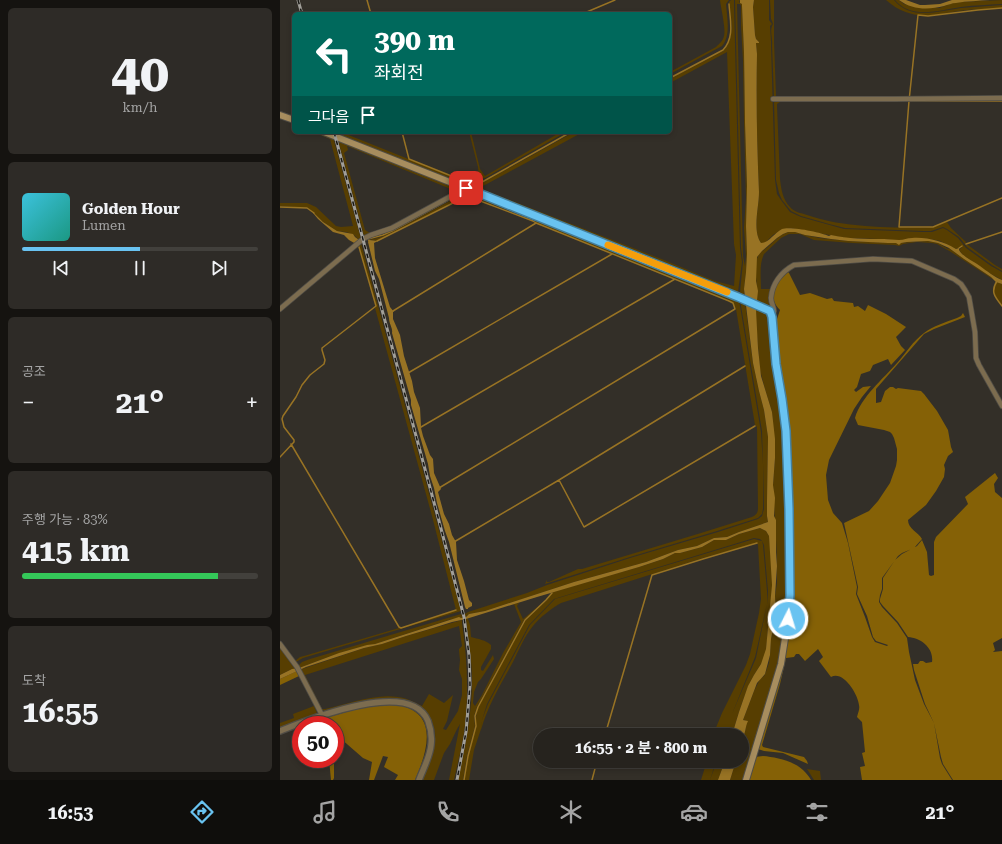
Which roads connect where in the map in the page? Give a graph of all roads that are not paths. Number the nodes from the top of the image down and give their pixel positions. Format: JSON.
{"nodes":[{"id":1,"x":1002,"y":98,"type":"edge"},
{"id":2,"x":773,"y":99,"type":"dead end"},
{"id":3,"x":280,"y":115,"type":"edge"},
{"id":4,"x":292,"y":119,"type":"edge"},
{"id":5,"x":329,"y":134,"type":"edge"},
{"id":6,"x":466,"y":188,"type":"junction"},
{"id":7,"x":280,"y":309,"type":"edge"},
{"id":8,"x":772,"y":317,"type":"junction"},
{"id":9,"x":1002,"y":406,"type":"edge"},
{"id":10,"x":280,"y":644,"type":"edge"},
{"id":11,"x":322,"y":715,"type":"junction"},
{"id":12,"x":280,"y":731,"type":"edge"},
{"id":13,"x":419,"y":780,"type":"edge"},
{"id":14,"x":746,"y":780,"type":"edge"}],
"edges":[{"from":1,"to":2,"type":"street"},
{"from":3,"to":4,"type":"main road"},
{"from":5,"to":6,"type":"main road"},
{"from":6,"to":7,"type":"street"},
{"from":6,"to":8,"type":"main road"},
{"from":8,"to":9,"type":"street"},
{"from":8,"to":14,"type":"main road"},
{"from":10,"to":11,"type":"street"},
{"from":11,"to":12,"type":"street"},
{"from":11,"to":13,"type":"street"}]}
